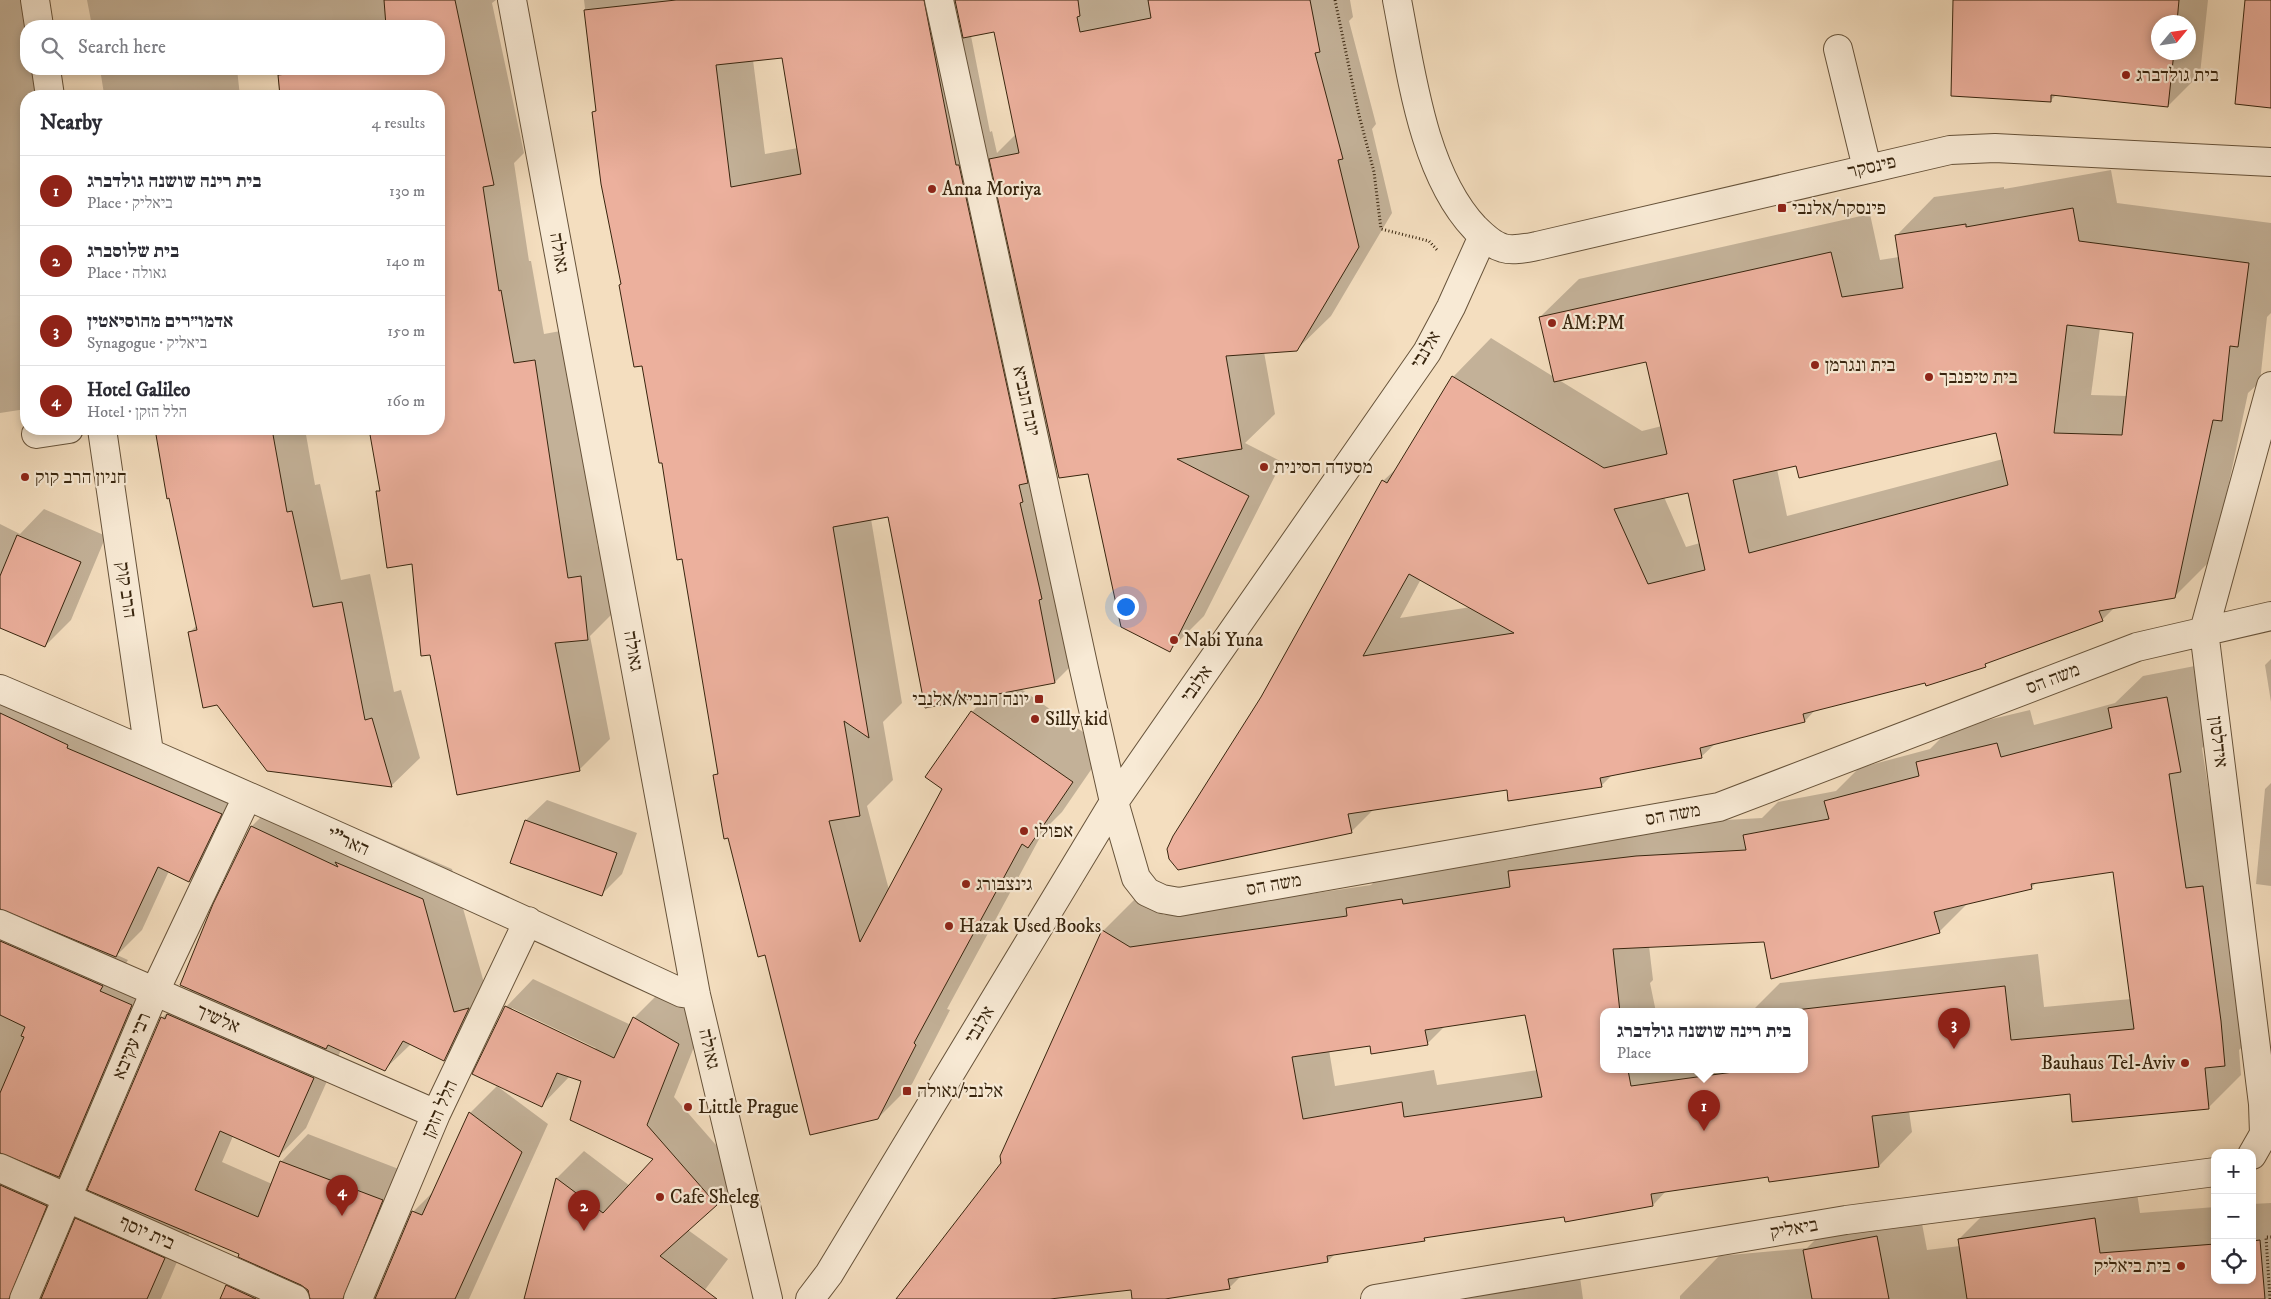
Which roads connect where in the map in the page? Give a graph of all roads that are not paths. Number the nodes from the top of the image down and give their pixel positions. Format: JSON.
{"nodes":[{"id":1,"x":35,"y":0,"type":"edge"},
{"id":2,"x":512,"y":0,"type":"edge"},
{"id":3,"x":939,"y":0,"type":"edge"},
{"id":4,"x":1397,"y":0,"type":"edge"},
{"id":5,"x":38,"y":20,"type":"edge"},
{"id":6,"x":1838,"y":49,"type":"dead end"},
{"id":7,"x":47,"y":75,"type":"edge"},
{"id":8,"x":49,"y":90,"type":"edge"},
{"id":9,"x":2271,"y":162,"type":"edge"},
{"id":10,"x":1867,"y":168,"type":"junction"},
{"id":11,"x":1483,"y":236,"type":"junction"},
{"id":12,"x":2271,"y":386,"type":"edge"},
{"id":13,"x":103,"y":435,"type":"edge"},
{"id":14,"x":2271,"y":616,"type":"edge"},
{"id":15,"x":2204,"y":631,"type":"junction"},
{"id":16,"x":0,"y":689,"type":"edge"},
{"id":17,"x":149,"y":752,"type":"junction"},
{"id":18,"x":247,"y":797,"type":"junction"},
{"id":19,"x":1114,"y":802,"type":"junction"},
{"id":20,"x":528,"y":921,"type":"junction"},
{"id":21,"x":0,"y":924,"type":"edge"},
{"id":22,"x":156,"y":991,"type":"junction"},
{"id":23,"x":696,"y":995,"type":"junction"},
{"id":24,"x":436,"y":1114,"type":"junction"},
{"id":25,"x":2262,"y":1142,"type":"edge"},
{"id":26,"x":0,"y":1168,"type":"edge"},
{"id":27,"x":2211,"y":1173,"type":"edge"},
{"id":28,"x":67,"y":1198,"type":"junction"},
{"id":29,"x":24,"y":1299,"type":"edge"},
{"id":30,"x":295,"y":1299,"type":"edge"},
{"id":31,"x":358,"y":1299,"type":"edge"},
{"id":32,"x":768,"y":1299,"type":"edge"},
{"id":33,"x":810,"y":1299,"type":"edge"},
{"id":34,"x":1375,"y":1299,"type":"edge"}],
"edges":[{"from":1,"to":5,"type":"street"},
{"from":2,"to":23,"type":"street","name":"גאולה"},
{"from":3,"to":19,"type":"street","name":"יונה הנביא"},
{"from":4,"to":11,"type":"street"},
{"from":6,"to":10,"type":"street"},
{"from":7,"to":8,"type":"street"},
{"from":9,"to":10,"type":"street","name":"פינסקר"},
{"from":10,"to":11,"type":"street","name":"פינסקר"},
{"from":11,"to":19,"type":"street","name":"אלנבי"},
{"from":12,"to":15,"type":"street","name":"אידלסון"},
{"from":13,"to":17,"type":"street","name":"הרב קוק"},
{"from":14,"to":15,"type":"street","name":"משה הס"},
{"from":15,"to":19,"type":"street","name":"משה הס"},
{"from":15,"to":25,"type":"street","name":"אידלסון"},
{"from":16,"to":17,"type":"street","name":"האר\"י"},
{"from":17,"to":18,"type":"street","name":"האר\"י"},
{"from":18,"to":20,"type":"street","name":"האר\"י"},
{"from":18,"to":22,"type":"street","name":"רבי עקיבא"},
{"from":19,"to":33,"type":"street","name":"אלנבי"},
{"from":20,"to":23,"type":"street","name":"האר\"י"},
{"from":20,"to":24,"type":"street","name":"הלל הזקן"},
{"from":21,"to":22,"type":"street","name":"אלשיך"},
{"from":22,"to":24,"type":"street","name":"אלשיך"},
{"from":22,"to":28,"type":"street","name":"רבי עקיבא"},
{"from":23,"to":32,"type":"street","name":"גאולה"},
{"from":24,"to":31,"type":"street","name":"הלל הזקן"},
{"from":26,"to":28,"type":"street","name":"בית יוסף"},
{"from":27,"to":34,"type":"street","name":"ביאליק"},
{"from":28,"to":29,"type":"street","name":"רבי עקיבא"},
{"from":28,"to":30,"type":"street","name":"בית יוסף"}]}
